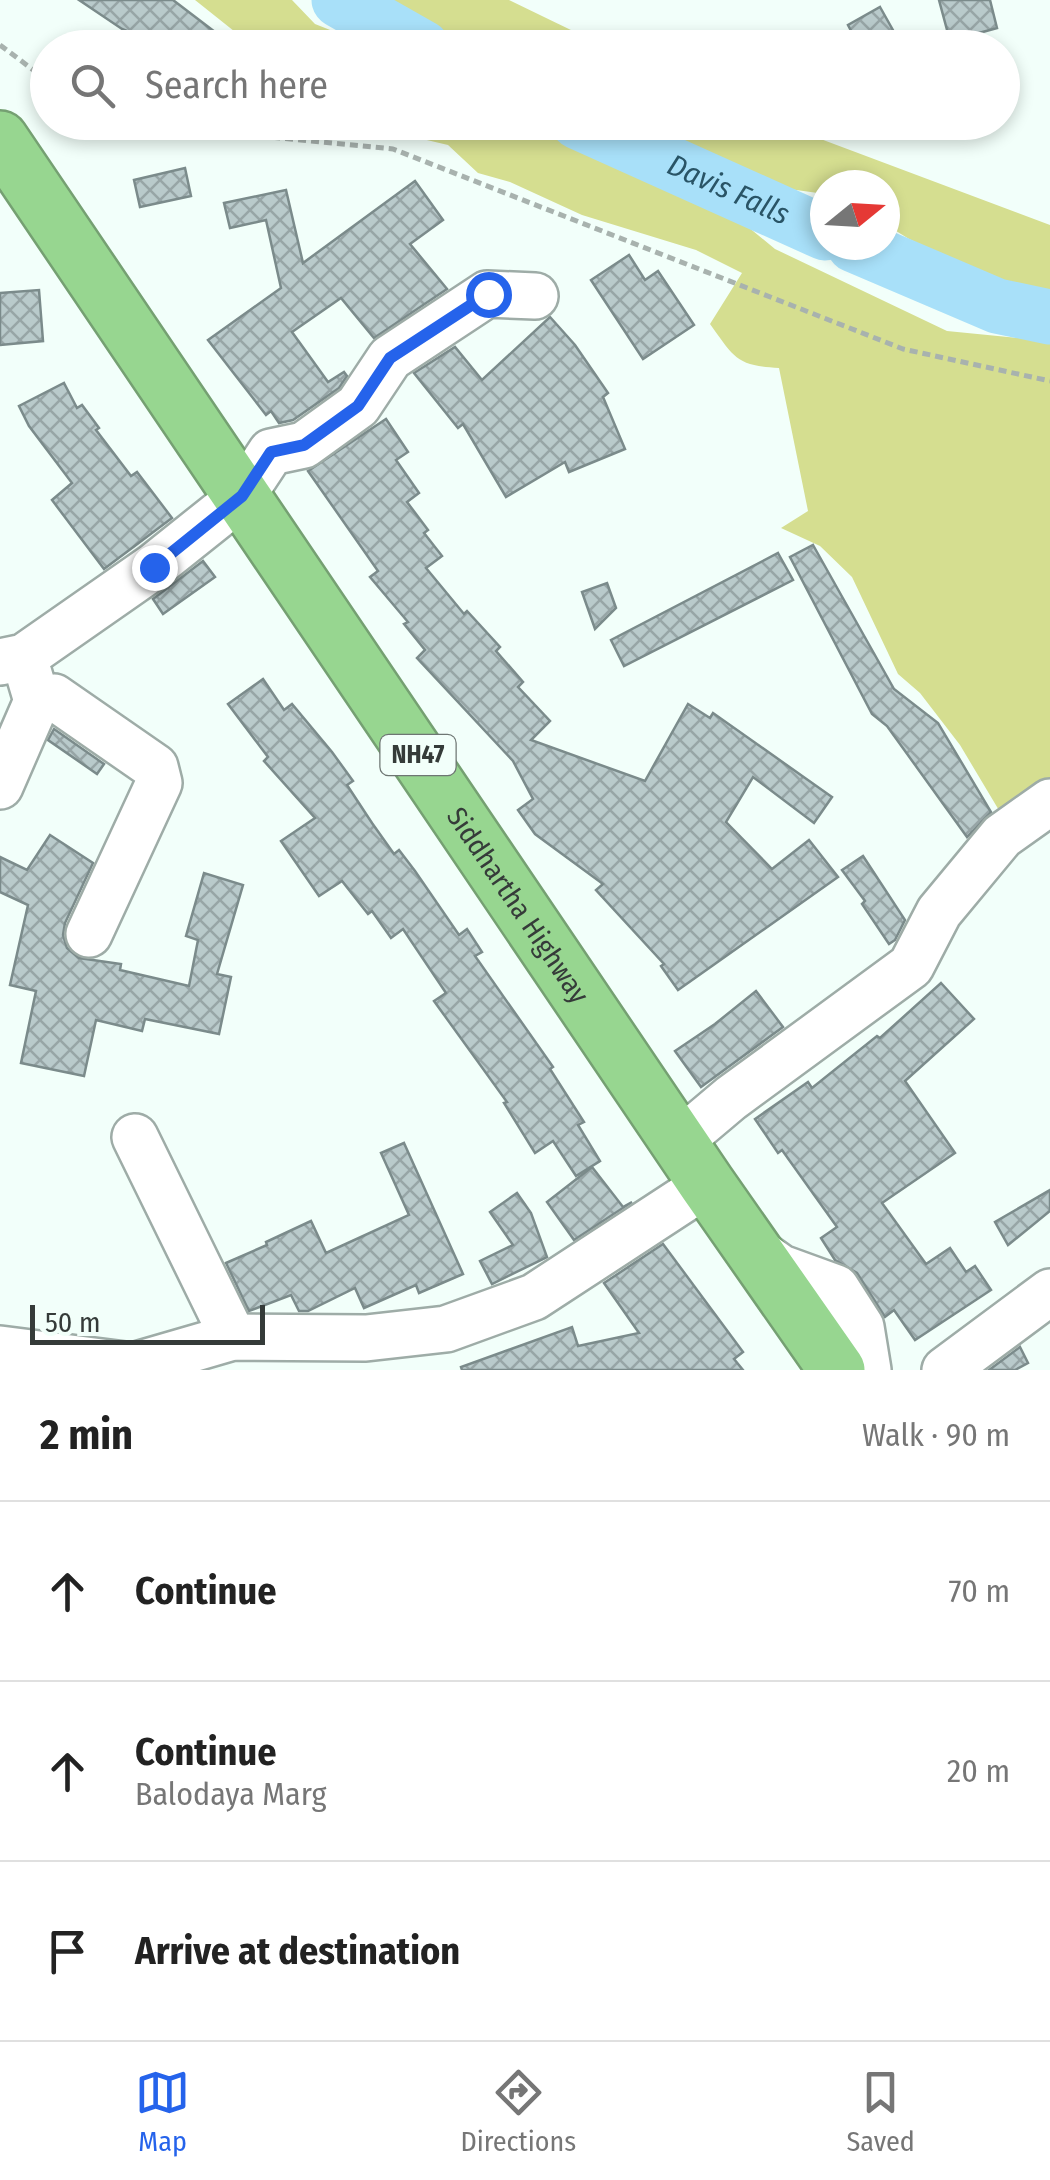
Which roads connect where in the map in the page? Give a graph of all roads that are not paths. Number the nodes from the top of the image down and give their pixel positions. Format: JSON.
{"nodes":[{"id":1,"x":0,"y":139,"type":"edge"},
{"id":2,"x":535,"y":296,"type":"dead end"},
{"id":3,"x":242,"y":496,"type":"junction"},
{"id":4,"x":12,"y":659,"type":"edge"},
{"id":5,"x":37,"y":701,"type":"junction"},
{"id":6,"x":0,"y":786,"type":"edge"},
{"id":7,"x":1050,"y":802,"type":"edge"},
{"id":8,"x":89,"y":934,"type":"dead end"},
{"id":9,"x":135,"y":1136,"type":"dead end"},
{"id":10,"x":694,"y":1163,"type":"junction"},
{"id":11,"x":752,"y":1247,"type":"junction"},
{"id":12,"x":1050,"y":1292,"type":"edge"},
{"id":13,"x":233,"y":1336,"type":"junction"},
{"id":14,"x":0,"y":1349,"type":"edge"},
{"id":15,"x":837,"y":1370,"type":"edge"},
{"id":16,"x":868,"y":1370,"type":"edge"},
{"id":17,"x":945,"y":1370,"type":"edge"}],
"edges":[{"from":1,"to":3,"type":"highway","name":"Siddhartha Highway","number":"NH47"},
{"from":2,"to":3,"type":"street"},
{"from":3,"to":4,"type":"street"},
{"from":3,"to":10,"type":"highway","name":"Siddhartha Highway","number":"NH47"},
{"from":4,"to":5,"type":"street"},
{"from":5,"to":6,"type":"street"},
{"from":5,"to":8,"type":"street"},
{"from":7,"to":10,"type":"street"},
{"from":9,"to":13,"type":"street"},
{"from":10,"to":11,"type":"highway","name":"Siddhartha Highway","number":"NH47"},
{"from":10,"to":13,"type":"street"},
{"from":11,"to":15,"type":"highway","name":"Siddhartha Highway","number":"NH47"},
{"from":11,"to":16,"type":"street"},
{"from":12,"to":17,"type":"street"},
{"from":13,"to":14,"type":"street"}]}
